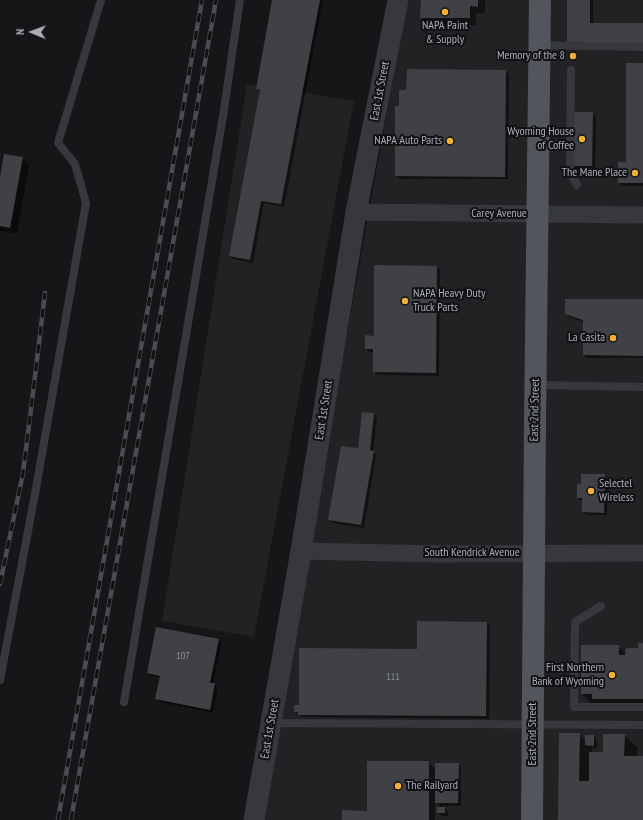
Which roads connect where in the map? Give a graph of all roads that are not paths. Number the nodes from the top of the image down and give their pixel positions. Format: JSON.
{"nodes":[{"id":1,"x":101,"y":0,"type":"edge"},
{"id":2,"x":240,"y":0,"type":"edge"},
{"id":3,"x":398,"y":0,"type":"edge"},
{"id":4,"x":540,"y":0,"type":"edge"},
{"id":5,"x":540,"y":45,"type":"junction"},
{"id":6,"x":643,"y":47,"type":"edge"},
{"id":7,"x":571,"y":70,"type":"dead end"},
{"id":8,"x":576,"y":185,"type":"dead end"},
{"id":9,"x":356,"y":212,"type":"junction"},
{"id":10,"x":537,"y":214,"type":"junction"},
{"id":11,"x":643,"y":215,"type":"edge"},
{"id":12,"x":536,"y":385,"type":"junction"},
{"id":13,"x":643,"y":387,"type":"edge"},
{"id":14,"x":301,"y":551,"type":"junction"},
{"id":15,"x":535,"y":553,"type":"junction"},
{"id":16,"x":643,"y":553,"type":"edge"},
{"id":17,"x":601,"y":606,"type":"dead end"},
{"id":18,"x":0,"y":680,"type":"edge"},
{"id":19,"x":124,"y":702,"type":"dead end"},
{"id":20,"x":643,"y":707,"type":"edge"},
{"id":21,"x":271,"y":723,"type":"junction"},
{"id":22,"x":532,"y":725,"type":"junction"},
{"id":23,"x":643,"y":725,"type":"edge"},
{"id":24,"x":254,"y":820,"type":"edge"},
{"id":25,"x":532,"y":820,"type":"edge"}],
"edges":[{"from":1,"to":18,"type":"lane"},
{"from":2,"to":19,"type":"lane"},
{"from":3,"to":9,"type":"street","name":"East 1st Street"},
{"from":4,"to":5,"type":"main road","name":"East 2nd Street"},
{"from":5,"to":6,"type":"lane"},
{"from":5,"to":10,"type":"main road","name":"East 2nd Street"},
{"from":7,"to":8,"type":"lane"},
{"from":9,"to":10,"type":"street","name":"Carey Avenue"},
{"from":9,"to":14,"type":"street","name":"East 1st Street"},
{"from":10,"to":11,"type":"street","name":"Carey Avenue"},
{"from":10,"to":12,"type":"main road","name":"East 2nd Street"},
{"from":12,"to":13,"type":"lane"},
{"from":12,"to":15,"type":"main road","name":"East 2nd Street"},
{"from":14,"to":15,"type":"street","name":"South Kendrick Avenue"},
{"from":14,"to":21,"type":"street","name":"East 1st Street"},
{"from":15,"to":16,"type":"street","name":"South Kendrick Avenue"},
{"from":15,"to":22,"type":"main road","name":"East 2nd Street"},
{"from":17,"to":20,"type":"lane"},
{"from":21,"to":22,"type":"lane"},
{"from":21,"to":24,"type":"street","name":"East 1st Street"},
{"from":22,"to":23,"type":"lane"},
{"from":22,"to":25,"type":"main road","name":"East 2nd Street"}]}
